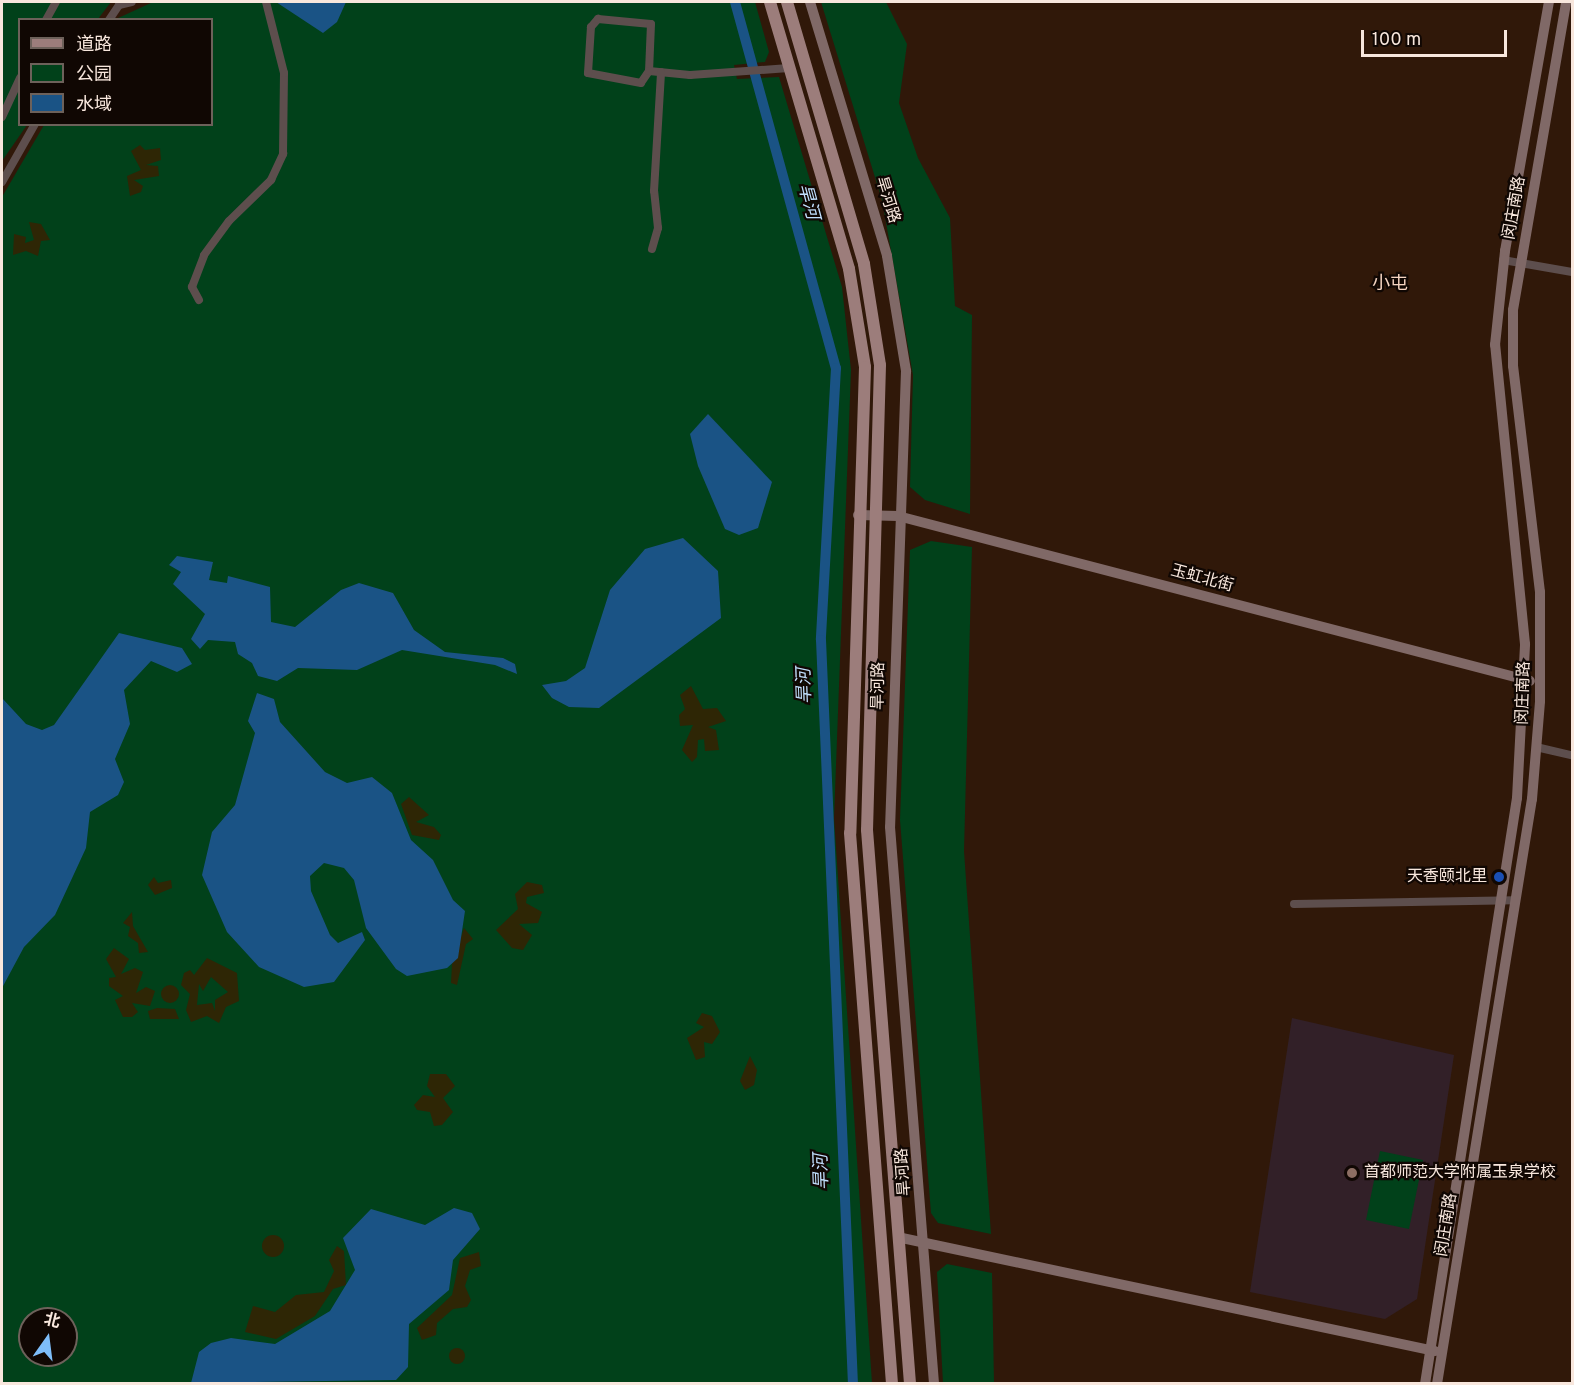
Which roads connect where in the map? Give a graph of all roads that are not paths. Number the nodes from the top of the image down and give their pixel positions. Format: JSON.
{"nodes":[{"id":1,"x":56,"y":2,"type":"edge"},
{"id":2,"x":132,"y":2,"type":"edge"},
{"id":3,"x":266,"y":2,"type":"edge"},
{"id":4,"x":770,"y":2,"type":"edge"},
{"id":5,"x":787,"y":2,"type":"edge"},
{"id":6,"x":810,"y":2,"type":"edge"},
{"id":7,"x":1548,"y":2,"type":"edge"},
{"id":8,"x":1566,"y":2,"type":"edge"},
{"id":9,"x":47,"y":18,"type":"edge"},
{"id":10,"x":110,"y":18,"type":"edge"},
{"id":11,"x":783,"y":69,"type":"junction"},
{"id":12,"x":649,"y":71,"type":"junction"},
{"id":13,"x":661,"y":72,"type":"junction"},
{"id":14,"x":18,"y":82,"type":"edge"},
{"id":15,"x":2,"y":117,"type":"edge"},
{"id":16,"x":34,"y":126,"type":"edge"},
{"id":17,"x":2,"y":182,"type":"edge"},
{"id":18,"x":652,"y":249,"type":"dead end"},
{"id":19,"x":1503,"y":260,"type":"junction"},
{"id":20,"x":1520,"y":263,"type":"junction"},
{"id":21,"x":1572,"y":272,"type":"edge"},
{"id":22,"x":199,"y":300,"type":"dead end"},
{"id":23,"x":865,"y":391,"type":"junction"},
{"id":24,"x":881,"y":391,"type":"junction"},
{"id":25,"x":858,"y":515,"type":"junction"},
{"id":26,"x":877,"y":515,"type":"junction"},
{"id":27,"x":898,"y":516,"type":"junction"},
{"id":28,"x":1524,"y":680,"type":"junction"},
{"id":29,"x":1537,"y":683,"type":"junction"},
{"id":30,"x":1536,"y":747,"type":"junction"},
{"id":31,"x":1572,"y":755,"type":"edge"},
{"id":32,"x":1500,"y":900,"type":"junction"},
{"id":33,"x":1514,"y":900,"type":"junction"},
{"id":34,"x":1294,"y":904,"type":"dead end"},
{"id":35,"x":896,"y":1155,"type":"junction"},
{"id":36,"x":878,"y":1156,"type":"junction"},
{"id":37,"x":902,"y":1238,"type":"junction"},
{"id":38,"x":926,"y":1239,"type":"junction"},
{"id":39,"x":889,"y":1325,"type":"junction"},
{"id":40,"x":907,"y":1326,"type":"junction"},
{"id":41,"x":1430,"y":1349,"type":"junction"},
{"id":42,"x":1441,"y":1352,"type":"junction"},
{"id":43,"x":892,"y":1383,"type":"edge"},
{"id":44,"x":910,"y":1383,"type":"edge"},
{"id":45,"x":934,"y":1383,"type":"edge"},
{"id":46,"x":1425,"y":1383,"type":"edge"},
{"id":47,"x":1437,"y":1383,"type":"edge"}],
"edges":[{"from":1,"to":9,"type":"street"},
{"from":2,"to":10,"type":"street"},
{"from":3,"to":22,"type":"street"},
{"from":4,"to":11,"type":"main road","name":"旱河路"},
{"from":5,"to":24,"type":"main road","name":"旱河路"},
{"from":6,"to":27,"type":"street","name":"旱河路"},
{"from":7,"to":19,"type":"street","name":"闵庄南路"},
{"from":8,"to":20,"type":"street","name":"闵庄南路"},
{"from":11,"to":13,"type":"street"},
{"from":11,"to":23,"type":"main road","name":"旱河路"},
{"from":12,"to":12,"type":"street"},
{"from":12,"to":13,"type":"street"},
{"from":13,"to":18,"type":"street"},
{"from":14,"to":15,"type":"street"},
{"from":16,"to":17,"type":"street"},
{"from":19,"to":20,"type":"street"},
{"from":19,"to":28,"type":"street","name":"闵庄南路"},
{"from":20,"to":21,"type":"street"},
{"from":20,"to":29,"type":"street","name":"闵庄南路"},
{"from":23,"to":24,"type":"street"},
{"from":23,"to":25,"type":"main road","name":"旱河路"},
{"from":24,"to":26,"type":"main road","name":"旱河路"},
{"from":25,"to":26,"type":"street","name":"玉虹北街"},
{"from":25,"to":36,"type":"main road","name":"旱河路"},
{"from":26,"to":27,"type":"street","name":"玉虹北街"},
{"from":26,"to":35,"type":"main road","name":"旱河路"},
{"from":27,"to":28,"type":"street","name":"玉虹北街"},
{"from":27,"to":38,"type":"street","name":"旱河路"},
{"from":28,"to":29,"type":"street","name":"玉虹北街"},
{"from":28,"to":32,"type":"street","name":"闵庄南路"},
{"from":29,"to":30,"type":"street","name":"闵庄南路"},
{"from":30,"to":31,"type":"street"},
{"from":30,"to":33,"type":"street","name":"闵庄南路"},
{"from":32,"to":33,"type":"street"},
{"from":32,"to":34,"type":"street"},
{"from":32,"to":41,"type":"street","name":"闵庄南路"},
{"from":33,"to":42,"type":"street","name":"闵庄南路"},
{"from":35,"to":36,"type":"street"},
{"from":35,"to":37,"type":"main road","name":"旱河路"},
{"from":36,"to":39,"type":"main road","name":"旱河路"},
{"from":37,"to":38,"type":"street"},
{"from":37,"to":40,"type":"main road","name":"旱河路"},
{"from":38,"to":41,"type":"street"},
{"from":38,"to":45,"type":"street","name":"旱河路"},
{"from":39,"to":40,"type":"street"},
{"from":39,"to":43,"type":"main road","name":"旱河路"},
{"from":40,"to":44,"type":"main road","name":"旱河路"},
{"from":41,"to":42,"type":"street"},
{"from":41,"to":46,"type":"street","name":"闵庄南路"},
{"from":42,"to":47,"type":"street","name":"闵庄南路"}]}
